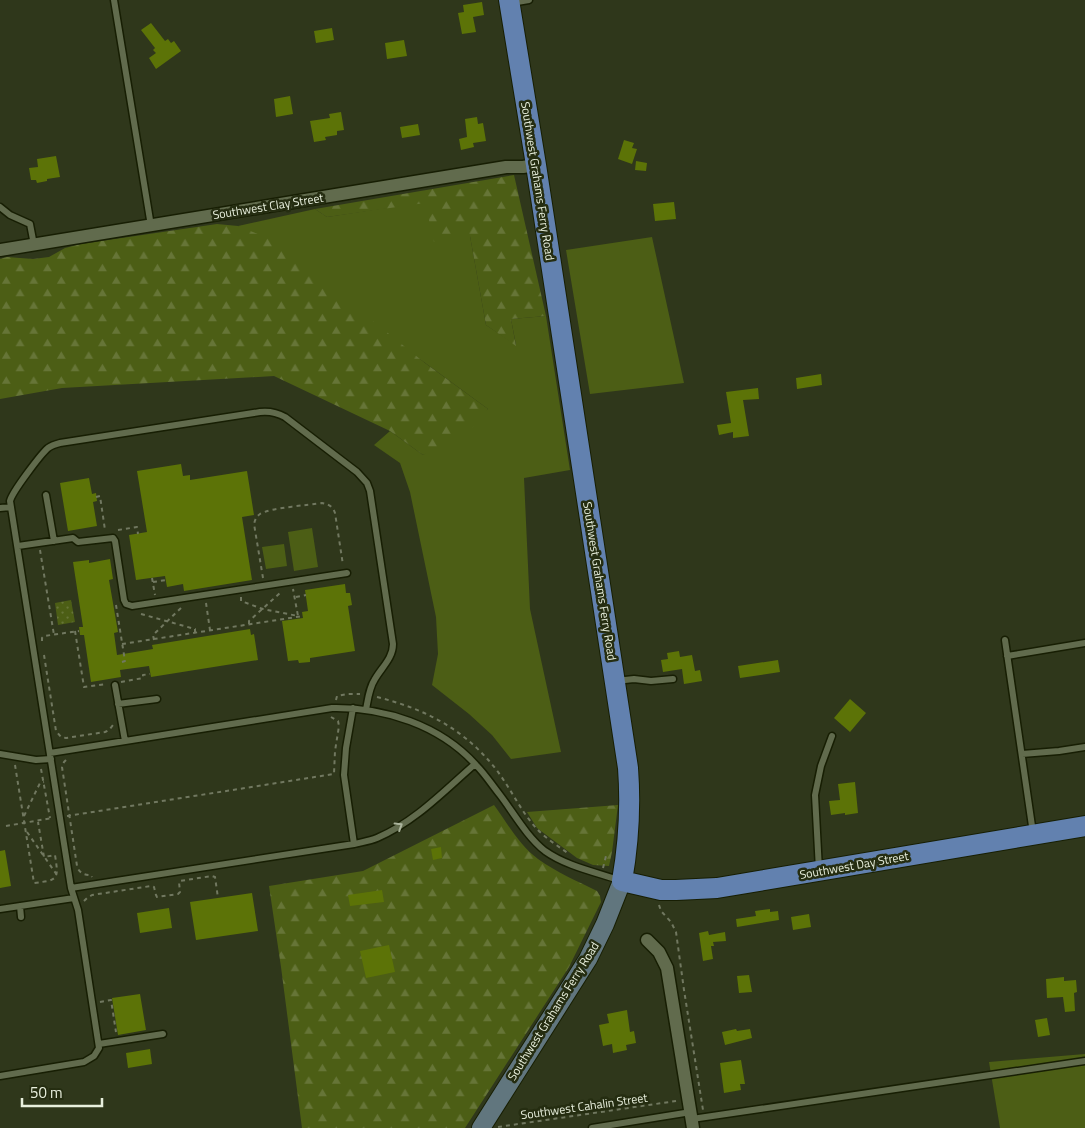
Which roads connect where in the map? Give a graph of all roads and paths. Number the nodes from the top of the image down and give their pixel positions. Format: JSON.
{"nodes":[{"id":1,"x":114,"y":0,"type":"edge"},
{"id":2,"x":516,"y":1,"type":"edge"},
{"id":3,"x":536,"y":165,"type":"junction"},
{"id":4,"x":0,"y":208,"type":"edge"},
{"id":5,"x":151,"y":226,"type":"junction"},
{"id":6,"x":34,"y":245,"type":"junction"},
{"id":7,"x":0,"y":250,"type":"edge"},
{"id":8,"x":46,"y":495,"type":"dead end"},
{"id":9,"x":96,"y":497,"type":"dead end"},
{"id":10,"x":11,"y":507,"type":"junction"},
{"id":11,"x":0,"y":508,"type":"edge"},
{"id":12,"x":138,"y":534,"type":"dead end"},
{"id":13,"x":106,"y":535,"type":"junction"},
{"id":14,"x":54,"y":541,"type":"junction"},
{"id":15,"x":39,"y":543,"type":"junction"},
{"id":16,"x":18,"y":546,"type":"junction"},
{"id":17,"x":346,"y":573,"type":"joint"},
{"id":18,"x":152,"y":578,"type":"dead end"},
{"id":19,"x":166,"y":580,"type":"dead end"},
{"id":20,"x":292,"y":581,"type":"junction"},
{"id":21,"x":153,"y":582,"type":"junction"},
{"id":22,"x":264,"y":586,"type":"junction"},
{"id":23,"x":239,"y":590,"type":"junction"},
{"id":24,"x":204,"y":595,"type":"junction"},
{"id":25,"x":306,"y":595,"type":"dead end"},
{"id":26,"x":193,"y":596,"type":"junction"},
{"id":27,"x":295,"y":597,"type":"junction"},
{"id":28,"x":115,"y":601,"type":"dead end"},
{"id":29,"x":156,"y":602,"type":"junction"},
{"id":30,"x":263,"y":609,"type":"junction"},
{"id":31,"x":123,"y":611,"type":"dead end"},
{"id":32,"x":117,"y":612,"type":"junction"},
{"id":33,"x":136,"y":612,"type":"dead end"},
{"id":34,"x":298,"y":616,"type":"junction"},
{"id":35,"x":303,"y":616,"type":"dead end"},
{"id":36,"x":167,"y":621,"type":"junction"},
{"id":37,"x":249,"y":624,"type":"junction"},
{"id":38,"x":210,"y":630,"type":"junction"},
{"id":39,"x":75,"y":631,"type":"junction"},
{"id":40,"x":79,"y":631,"type":"dead end"},
{"id":41,"x":195,"y":633,"type":"junction"},
{"id":42,"x":54,"y":634,"type":"junction"},
{"id":43,"x":154,"y":640,"type":"junction"},
{"id":44,"x":1005,"y":640,"type":"dead end"},
{"id":45,"x":1085,"y":643,"type":"edge"},
{"id":46,"x":122,"y":644,"type":"junction"},
{"id":47,"x":1007,"y":656,"type":"junction"},
{"id":48,"x":122,"y":662,"type":"dead end"},
{"id":49,"x":150,"y":674,"type":"dead end"},
{"id":50,"x":673,"y":679,"type":"dead end"},
{"id":51,"x":615,"y":681,"type":"junction"},
{"id":52,"x":115,"y":685,"type":"dead end"},
{"id":53,"x":156,"y":698,"type":"dead end"},
{"id":54,"x":118,"y":704,"type":"junction"},
{"id":55,"x":353,"y":708,"type":"junction"},
{"id":56,"x":366,"y":710,"type":"junction"},
{"id":57,"x":113,"y":722,"type":"dead end"},
{"id":58,"x":832,"y":736,"type":"dead end"},
{"id":59,"x":70,"y":738,"type":"junction"},
{"id":60,"x":124,"y":741,"type":"junction"},
{"id":61,"x":1085,"y":746,"type":"edge"},
{"id":62,"x":72,"y":750,"type":"junction"},
{"id":63,"x":0,"y":754,"type":"edge"},
{"id":64,"x":1022,"y":754,"type":"junction"},
{"id":65,"x":50,"y":756,"type":"junction"},
{"id":66,"x":16,"y":763,"type":"dead end"},
{"id":67,"x":475,"y":764,"type":"junction"},
{"id":68,"x":37,"y":766,"type":"dead end"},
{"id":69,"x":44,"y":782,"type":"junction"},
{"id":70,"x":23,"y":816,"type":"junction"},
{"id":71,"x":60,"y":817,"type":"junction"},
{"id":72,"x":50,"y":819,"type":"junction"},
{"id":73,"x":38,"y":821,"type":"junction"},
{"id":74,"x":24,"y":823,"type":"junction"},
{"id":75,"x":6,"y":826,"type":"dead end"},
{"id":76,"x":1085,"y":826,"type":"edge"},
{"id":77,"x":25,"y":830,"type":"junction"},
{"id":78,"x":1033,"y":835,"type":"junction"},
{"id":79,"x":354,"y":844,"type":"junction"},
{"id":80,"x":44,"y":857,"type":"junction"},
{"id":81,"x":819,"y":871,"type":"junction"},
{"id":82,"x":57,"y":875,"type":"junction"},
{"id":83,"x":622,"y":881,"type":"junction"},
{"id":84,"x":93,"y":885,"type":"junction"},
{"id":85,"x":71,"y":888,"type":"junction"},
{"id":86,"x":661,"y":890,"type":"junction"},
{"id":87,"x":74,"y":898,"type":"junction"},
{"id":88,"x":218,"y":898,"type":"dead end"},
{"id":89,"x":84,"y":904,"type":"dead end"},
{"id":90,"x":20,"y":906,"type":"junction"},
{"id":91,"x":0,"y":909,"type":"edge"},
{"id":92,"x":21,"y":917,"type":"dead end"},
{"id":93,"x":647,"y":940,"type":"dead end"},
{"id":94,"x":98,"y":999,"type":"dead end"},
{"id":95,"x":163,"y":1034,"type":"dead end"},
{"id":96,"x":116,"y":1035,"type":"dead end"},
{"id":97,"x":99,"y":1044,"type":"junction"},
{"id":98,"x":1085,"y":1061,"type":"edge"},
{"id":99,"x":0,"y":1076,"type":"edge"},
{"id":100,"x":688,"y":1099,"type":"junction"},
{"id":101,"x":695,"y":1119,"type":"edge"},
{"id":102,"x":482,"y":1126,"type":"edge"},
{"id":103,"x":592,"y":1128,"type":"edge"}],
"edges":[{"from":1,"to":5,"type":"lane"},
{"from":2,"to":3,"type":"main road","name":"Southwest Grahams Ferry Road"},
{"from":3,"to":5,"type":"street","name":"Southwest Clay Street"},
{"from":3,"to":51,"type":"main road","name":"Southwest Grahams Ferry Road"},
{"from":4,"to":6,"type":"lane"},
{"from":5,"to":6,"type":"street","name":"Southwest Clay Street"},
{"from":6,"to":7,"type":"street","name":"Southwest Clay Street"},
{"from":8,"to":14,"type":"lane"},
{"from":9,"to":13,"type":"path"},
{"from":10,"to":11,"type":"lane"},
{"from":10,"to":16,"type":"lane"},
{"from":10,"to":56,"type":"lane"},
{"from":12,"to":13,"type":"path"},
{"from":13,"to":14,"type":"lane"},
{"from":13,"to":29,"type":"lane"},
{"from":14,"to":15,"type":"lane"},
{"from":15,"to":16,"type":"lane"},
{"from":15,"to":42,"type":"path"},
{"from":16,"to":65,"type":"lane"},
{"from":17,"to":20,"type":"lane"},
{"from":17,"to":22,"type":"path"},
{"from":18,"to":21,"type":"path"},
{"from":19,"to":21,"type":"path"},
{"from":20,"to":22,"type":"lane"},
{"from":20,"to":27,"type":"path"},
{"from":20,"to":30,"type":"path"},
{"from":21,"to":29,"type":"path"},
{"from":22,"to":23,"type":"lane"},
{"from":23,"to":24,"type":"lane"},
{"from":23,"to":30,"type":"path"},
{"from":24,"to":26,"type":"lane"},
{"from":24,"to":38,"type":"path"},
{"from":25,"to":27,"type":"path"},
{"from":26,"to":29,"type":"lane"},
{"from":26,"to":36,"type":"path"},
{"from":27,"to":34,"type":"path"},
{"from":28,"to":32,"type":"path"},
{"from":30,"to":34,"type":"path"},
{"from":30,"to":37,"type":"path"},
{"from":31,"to":32,"type":"path"},
{"from":32,"to":46,"type":"path"},
{"from":33,"to":36,"type":"path"},
{"from":34,"to":35,"type":"path"},
{"from":34,"to":37,"type":"path"},
{"from":36,"to":41,"type":"path"},
{"from":36,"to":43,"type":"path"},
{"from":37,"to":38,"type":"path"},
{"from":38,"to":41,"type":"path"},
{"from":39,"to":40,"type":"path"},
{"from":39,"to":42,"type":"path"},
{"from":39,"to":49,"type":"path"},
{"from":41,"to":43,"type":"path"},
{"from":42,"to":59,"type":"path"},
{"from":43,"to":46,"type":"path"},
{"from":44,"to":47,"type":"lane"},
{"from":45,"to":47,"type":"lane"},
{"from":46,"to":48,"type":"path"},
{"from":47,"to":64,"type":"lane"},
{"from":50,"to":51,"type":"lane"},
{"from":51,"to":83,"type":"main road","name":"Southwest Grahams Ferry Road"},
{"from":52,"to":54,"type":"lane"},
{"from":53,"to":54,"type":"lane"},
{"from":54,"to":60,"type":"lane"},
{"from":55,"to":56,"type":"lane"},
{"from":55,"to":60,"type":"lane"},
{"from":55,"to":79,"type":"lane"},
{"from":56,"to":67,"type":"lane"},
{"from":57,"to":59,"type":"path"},
{"from":58,"to":81,"type":"lane"},
{"from":59,"to":62,"type":"path"},
{"from":60,"to":62,"type":"lane"},
{"from":61,"to":64,"type":"lane"},
{"from":62,"to":65,"type":"lane"},
{"from":62,"to":84,"type":"path"},
{"from":63,"to":65,"type":"lane"},
{"from":64,"to":78,"type":"lane"},
{"from":65,"to":71,"type":"lane"},
{"from":66,"to":70,"type":"path"},
{"from":79,"to":67,"type":"lane","one_way":true},
{"from":67,"to":83,"type":"lane"},
{"from":68,"to":69,"type":"path"},
{"from":69,"to":70,"type":"path"},
{"from":69,"to":72,"type":"path"},
{"from":70,"to":74,"type":"path"},
{"from":71,"to":72,"type":"path"},
{"from":71,"to":85,"type":"lane"},
{"from":72,"to":73,"type":"path"},
{"from":73,"to":74,"type":"path"},
{"from":73,"to":80,"type":"path"},
{"from":74,"to":75,"type":"path"},
{"from":74,"to":77,"type":"path"},
{"from":76,"to":78,"type":"main road","name":"Southwest Day Street"},
{"from":77,"to":80,"type":"path"},
{"from":77,"to":82,"type":"path"},
{"from":78,"to":81,"type":"main road","name":"Southwest Day Street"},
{"from":79,"to":84,"type":"lane"},
{"from":80,"to":82,"type":"path"},
{"from":80,"to":82,"type":"path"},
{"from":81,"to":86,"type":"main road","name":"Southwest Day Street"},
{"from":83,"to":86,"type":"main road","name":"Southwest Day Street"},
{"from":83,"to":102,"type":"main road","name":"Southwest Grahams Ferry Road"},
{"from":84,"to":85,"type":"lane"},
{"from":85,"to":87,"type":"lane"},
{"from":86,"to":101,"type":"path"},
{"from":87,"to":90,"type":"lane"},
{"from":87,"to":97,"type":"lane"},
{"from":88,"to":89,"type":"path"},
{"from":90,"to":91,"type":"lane"},
{"from":90,"to":92,"type":"lane"},
{"from":93,"to":100,"type":"street"},
{"from":94,"to":96,"type":"path"},
{"from":95,"to":97,"type":"lane"},
{"from":97,"to":99,"type":"lane"},
{"from":98,"to":101,"type":"lane"},
{"from":100,"to":101,"type":"street"},
{"from":100,"to":102,"type":"path","name":"Southwest Cahalin Street"},
{"from":101,"to":103,"type":"lane"}]}
